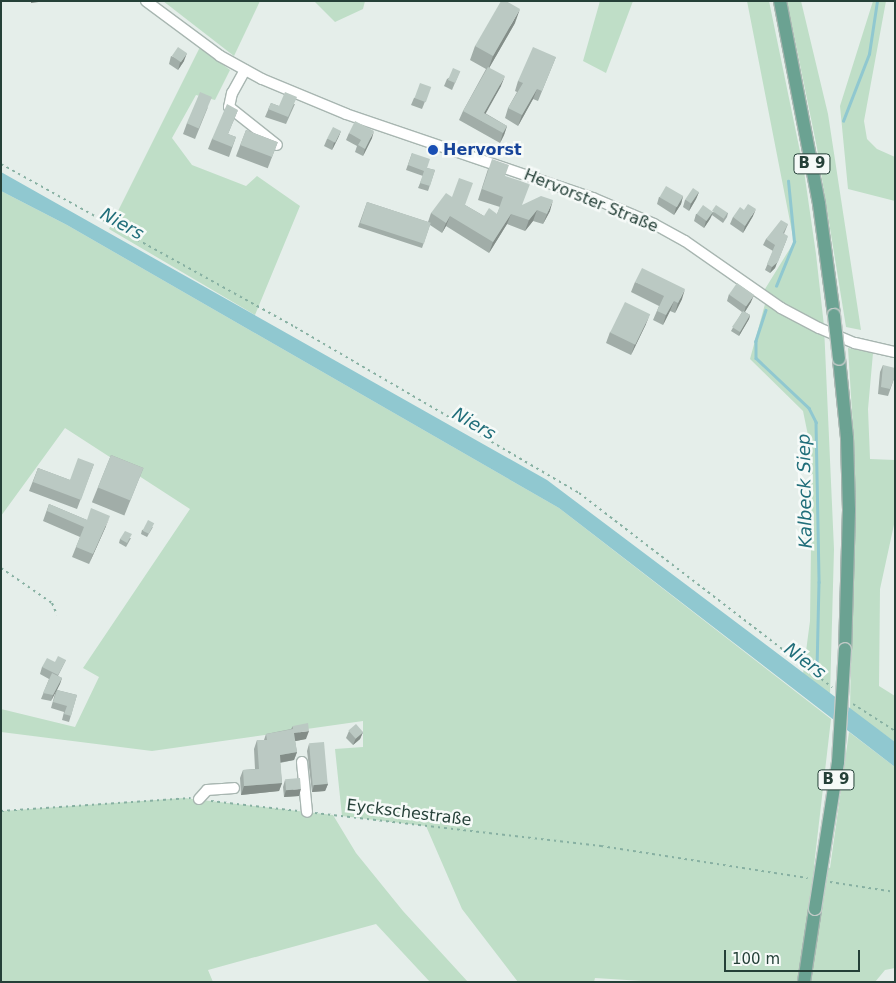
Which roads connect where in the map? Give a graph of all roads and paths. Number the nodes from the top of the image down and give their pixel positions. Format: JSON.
{"nodes":[{"id":1,"x":146,"y":1,"type":"edge"},
{"id":2,"x":780,"y":1,"type":"edge"},
{"id":3,"x":244,"y":70,"type":"junction"},
{"id":4,"x":277,"y":145,"type":"edge"},
{"id":5,"x":1,"y":164,"type":"edge"},
{"id":6,"x":895,"y":352,"type":"edge"},
{"id":7,"x":895,"y":440,"type":"edge"},
{"id":8,"x":895,"y":460,"type":"edge"},
{"id":9,"x":1,"y":568,"type":"edge"},
{"id":10,"x":57,"y":615,"type":"dead end"},
{"id":11,"x":838,"y":691,"type":"dead end"},
{"id":12,"x":851,"y":702,"type":"dead end"},
{"id":13,"x":895,"y":731,"type":"edge"},
{"id":14,"x":302,"y":762,"type":"dead end"},
{"id":15,"x":234,"y":788,"type":"dead end"},
{"id":16,"x":199,"y":799,"type":"junction"},
{"id":17,"x":1,"y":811,"type":"edge"},
{"id":18,"x":307,"y":812,"type":"junction"},
{"id":19,"x":812,"y":878,"type":"dead end"},
{"id":20,"x":831,"y":882,"type":"dead end"},
{"id":21,"x":895,"y":892,"type":"edge"},
{"id":22,"x":804,"y":982,"type":"edge"}],
"edges":[{"from":1,"to":3,"type":"street","name":"Hervorster Straße"},
{"from":2,"to":22,"type":"main road","number":"B 9","bridge":true},
{"from":3,"to":4,"type":"street"},
{"from":3,"to":6,"type":"street","name":"Hervorster Straße"},
{"from":5,"to":11,"type":"path"},
{"from":7,"to":8,"type":"path"},
{"from":9,"to":10,"type":"path"},
{"from":12,"to":13,"type":"path"},
{"from":14,"to":18,"type":"street"},
{"from":15,"to":16,"type":"street"},
{"from":16,"to":17,"type":"path","name":"Eyckschestraße"},
{"from":16,"to":18,"type":"path","name":"Eyckschestraße"},
{"from":18,"to":19,"type":"path","name":"Eyckschestraße"},
{"from":20,"to":21,"type":"path"}]}
